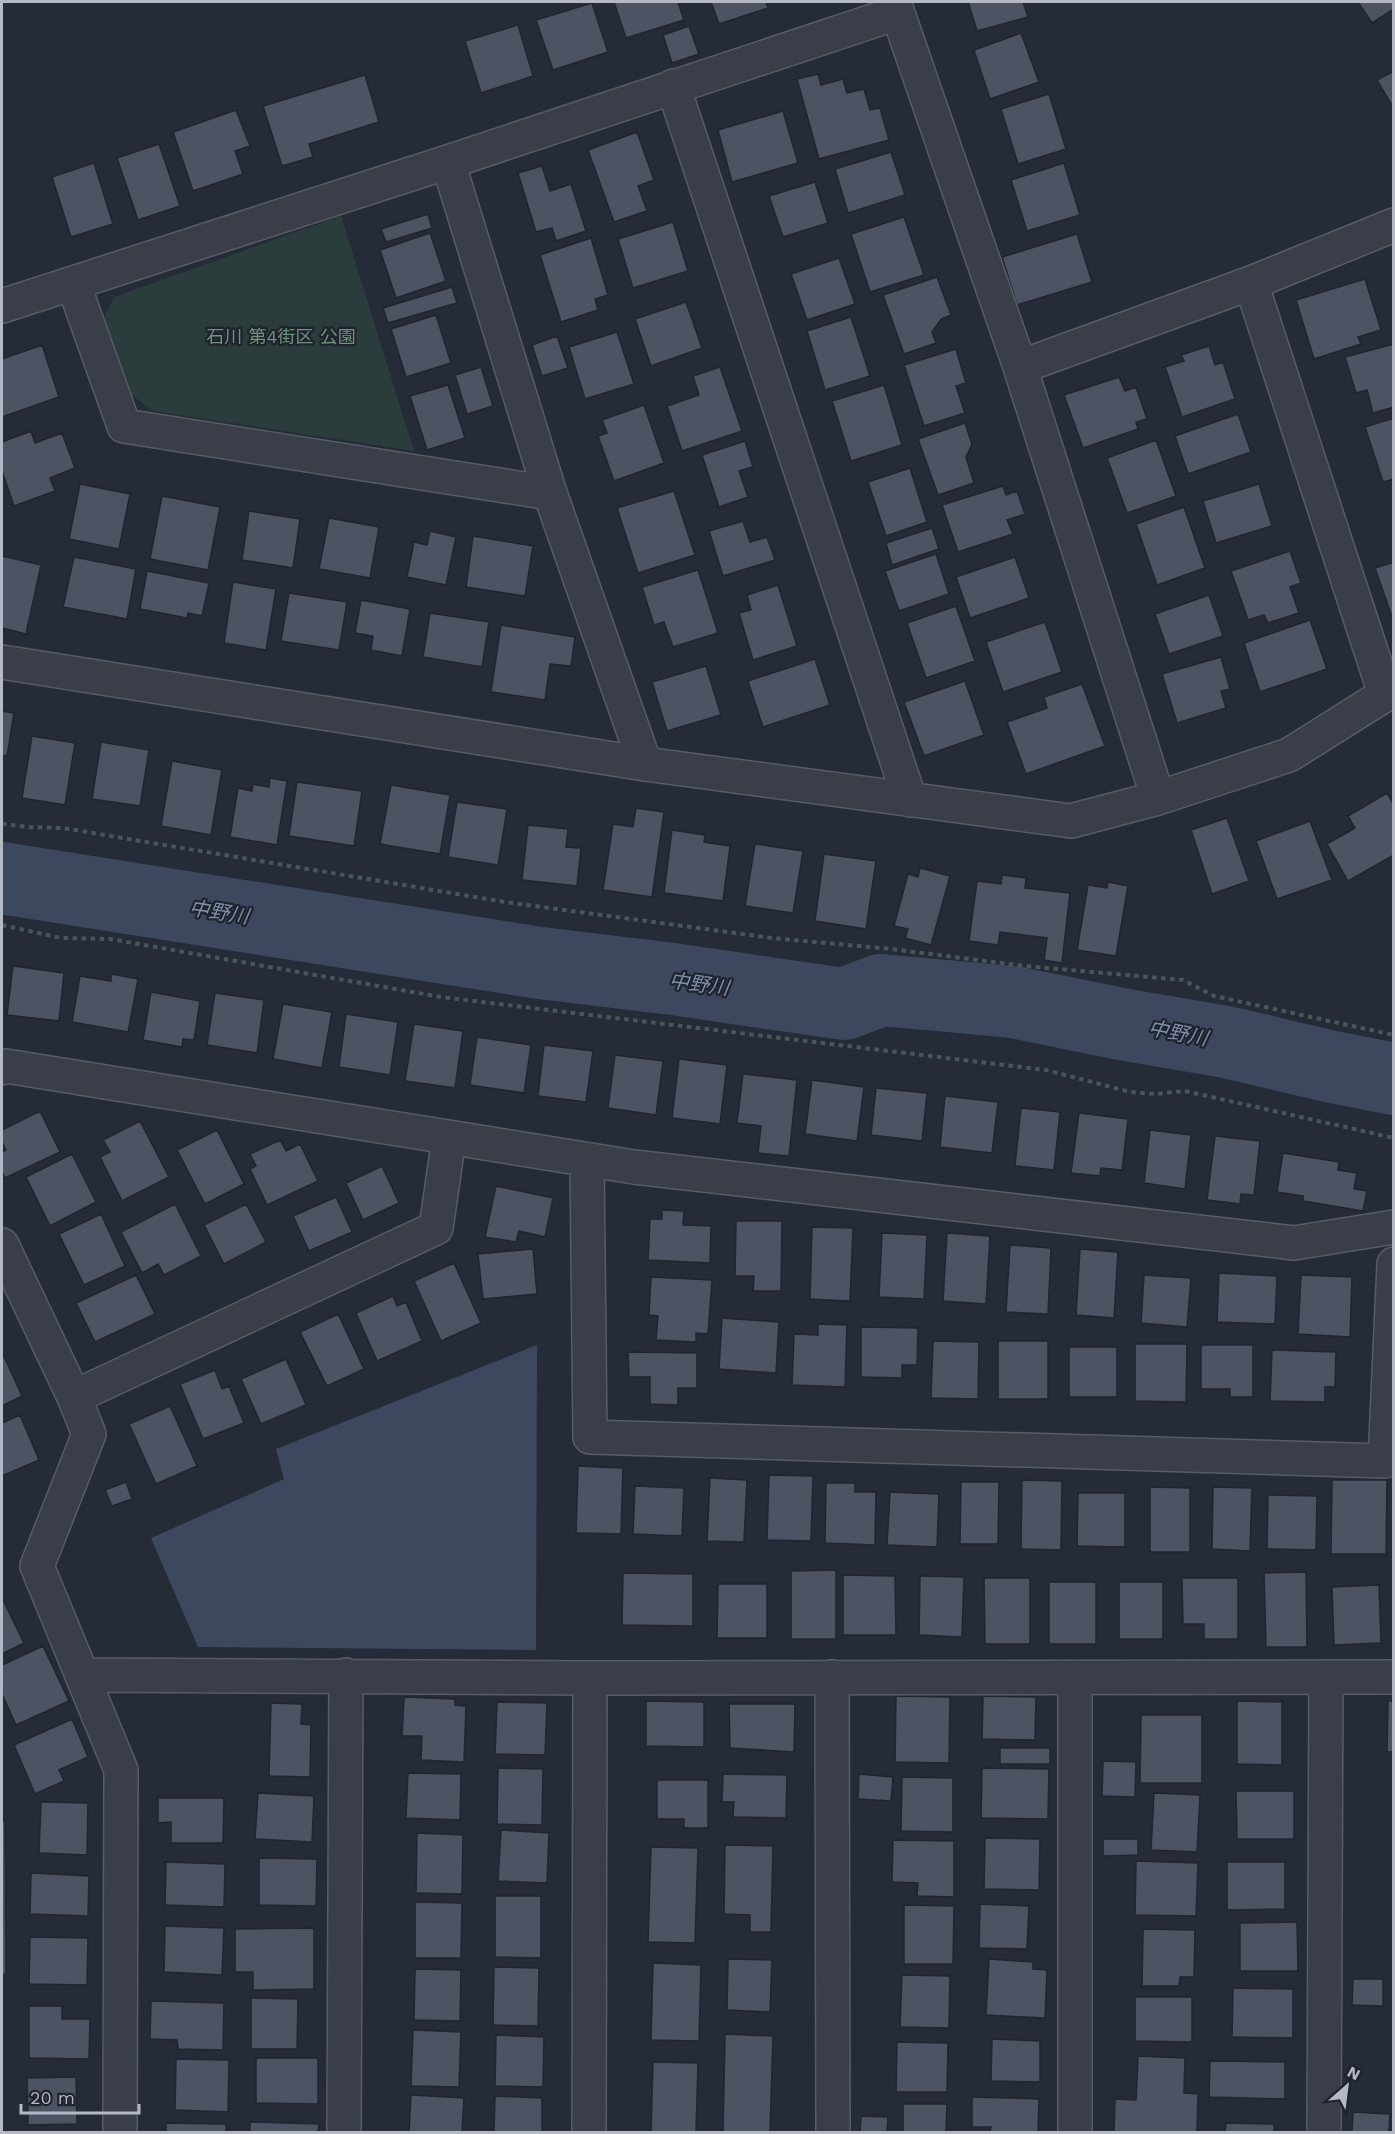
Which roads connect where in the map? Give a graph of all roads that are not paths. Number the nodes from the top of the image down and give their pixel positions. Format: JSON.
{"nodes":[{"id":1,"x":896,"y":7,"type":"edge"},
{"id":2,"x":672,"y":86,"type":"junction"},
{"id":3,"x":448,"y":162,"type":"junction"},
{"id":4,"x":1394,"y":225,"type":"edge"},
{"id":5,"x":73,"y":283,"type":"junction"},
{"id":6,"x":1251,"y":283,"type":"junction"},
{"id":7,"x":2,"y":306,"type":"edge"},
{"id":8,"x":1020,"y":367,"type":"junction"},
{"id":9,"x":550,"y":493,"type":"junction"},
{"id":10,"x":2,"y":662,"type":"edge"},
{"id":11,"x":1389,"y":691,"type":"edge"},
{"id":12,"x":645,"y":764,"type":"junction"},
{"id":13,"x":1158,"y":798,"type":"junction"},
{"id":14,"x":910,"y":800,"type":"junction"},
{"id":15,"x":2,"y":1068,"type":"edge"},
{"id":16,"x":449,"y":1138,"type":"junction"},
{"id":17,"x":587,"y":1160,"type":"junction"},
{"id":18,"x":1394,"y":1227,"type":"edge"},
{"id":19,"x":2,"y":1245,"type":"edge"},
{"id":20,"x":1394,"y":1264,"type":"edge"},
{"id":21,"x":74,"y":1397,"type":"junction"},
{"id":22,"x":84,"y":1675,"type":"junction"},
{"id":23,"x":346,"y":1675,"type":"junction"},
{"id":24,"x":832,"y":1677,"type":"junction"},
{"id":25,"x":1326,"y":1677,"type":"junction"},
{"id":26,"x":1394,"y":1677,"type":"edge"},
{"id":27,"x":590,"y":1678,"type":"junction"},
{"id":28,"x":1076,"y":1678,"type":"junction"},
{"id":29,"x":120,"y":2133,"type":"edge"},
{"id":30,"x":344,"y":2133,"type":"edge"},
{"id":31,"x":589,"y":2133,"type":"edge"},
{"id":32,"x":833,"y":2133,"type":"edge"},
{"id":33,"x":1075,"y":2133,"type":"edge"},
{"id":34,"x":1324,"y":2133,"type":"edge"}],
"edges":[{"from":1,"to":2,"type":"street"},
{"from":1,"to":8,"type":"street"},
{"from":2,"to":3,"type":"street"},
{"from":2,"to":14,"type":"street"},
{"from":3,"to":5,"type":"street"},
{"from":3,"to":9,"type":"street"},
{"from":4,"to":6,"type":"street"},
{"from":5,"to":7,"type":"street"},
{"from":5,"to":9,"type":"street"},
{"from":6,"to":8,"type":"street"},
{"from":6,"to":11,"type":"street"},
{"from":8,"to":13,"type":"street"},
{"from":9,"to":12,"type":"street"},
{"from":10,"to":12,"type":"street"},
{"from":11,"to":13,"type":"street"},
{"from":12,"to":14,"type":"street"},
{"from":13,"to":14,"type":"street"},
{"from":15,"to":16,"type":"street"},
{"from":16,"to":17,"type":"street"},
{"from":16,"to":21,"type":"street"},
{"from":17,"to":18,"type":"street"},
{"from":17,"to":20,"type":"street"},
{"from":19,"to":21,"type":"street"},
{"from":21,"to":22,"type":"street"},
{"from":22,"to":23,"type":"street"},
{"from":22,"to":29,"type":"street"},
{"from":23,"to":27,"type":"street"},
{"from":23,"to":30,"type":"street"},
{"from":24,"to":27,"type":"street"},
{"from":24,"to":28,"type":"street"},
{"from":24,"to":32,"type":"street"},
{"from":25,"to":26,"type":"street"},
{"from":25,"to":28,"type":"street"},
{"from":25,"to":34,"type":"street"},
{"from":27,"to":31,"type":"street"},
{"from":28,"to":33,"type":"street"}]}
